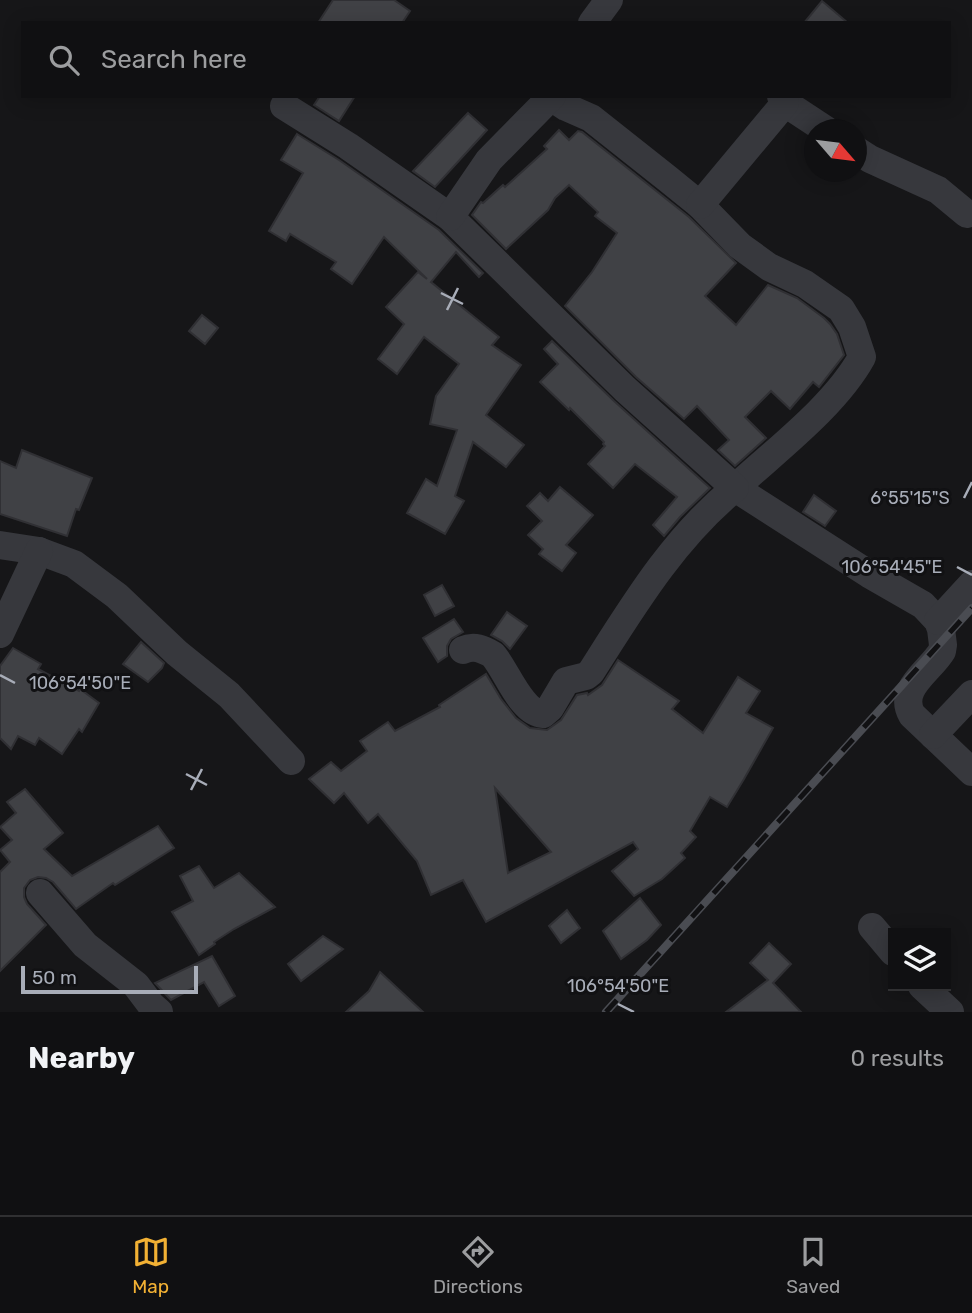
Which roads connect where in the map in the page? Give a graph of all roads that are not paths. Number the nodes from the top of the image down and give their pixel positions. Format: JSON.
{"nodes":[{"id":1,"x":609,"y":0,"type":"edge"},
{"id":2,"x":593,"y":21,"type":"edge"},
{"id":3,"x":551,"y":98,"type":"edge"},
{"id":4,"x":555,"y":98,"type":"edge"},
{"id":5,"x":783,"y":100,"type":"edge"},
{"id":6,"x":284,"y":106,"type":"dead end"},
{"id":7,"x":810,"y":119,"type":"edge"},
{"id":8,"x":867,"y":157,"type":"edge"},
{"id":9,"x":700,"y":205,"type":"junction"},
{"id":10,"x":967,"y":214,"type":"dead end"},
{"id":11,"x":450,"y":217,"type":"junction"},
{"id":12,"x":735,"y":488,"type":"junction"},
{"id":13,"x":0,"y":545,"type":"edge"},
{"id":14,"x":39,"y":551,"type":"junction"},
{"id":15,"x":972,"y":584,"type":"edge"},
{"id":16,"x":938,"y":621,"type":"junction"},
{"id":17,"x":0,"y":634,"type":"edge"},
{"id":18,"x":463,"y":650,"type":"dead end"},
{"id":19,"x":972,"y":695,"type":"edge"},
{"id":20,"x":933,"y":735,"type":"junction"},
{"id":21,"x":291,"y":761,"type":"dead end"},
{"id":22,"x":972,"y":772,"type":"edge"},
{"id":23,"x":40,"y":893,"type":"dead end"},
{"id":24,"x":872,"y":927,"type":"dead end"},
{"id":25,"x":888,"y":946,"type":"edge"},
{"id":26,"x":927,"y":991,"type":"edge"},
{"id":27,"x":159,"y":1012,"type":"edge"},
{"id":28,"x":950,"y":1012,"type":"edge"}],
"edges":[{"from":1,"to":2,"type":"street"},
{"from":3,"to":11,"type":"street"},
{"from":4,"to":9,"type":"street"},
{"from":5,"to":7,"type":"street"},
{"from":5,"to":9,"type":"street"},
{"from":6,"to":11,"type":"street"},
{"from":8,"to":10,"type":"street"},
{"from":9,"to":12,"type":"street"},
{"from":11,"to":12,"type":"street"},
{"from":12,"to":16,"type":"street"},
{"from":12,"to":18,"type":"street"},
{"from":13,"to":14,"type":"street"},
{"from":14,"to":17,"type":"street"},
{"from":14,"to":21,"type":"street"},
{"from":15,"to":16,"type":"street"},
{"from":16,"to":20,"type":"street"},
{"from":19,"to":20,"type":"street"},
{"from":20,"to":22,"type":"street"},
{"from":23,"to":27,"type":"street"},
{"from":24,"to":25,"type":"street"},
{"from":26,"to":28,"type":"street"}]}
